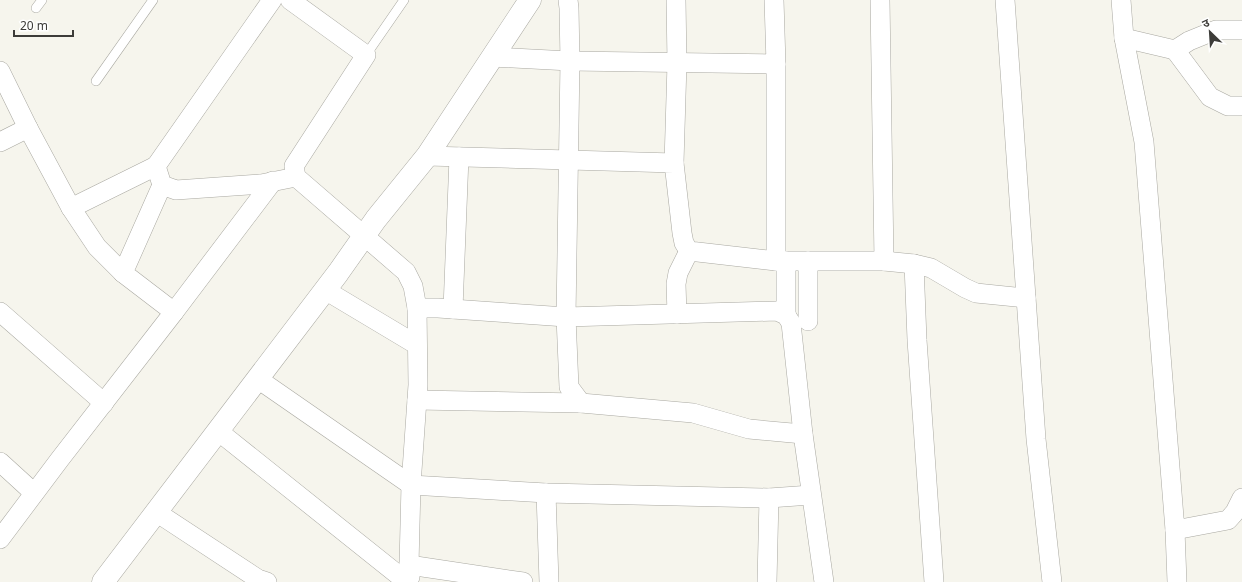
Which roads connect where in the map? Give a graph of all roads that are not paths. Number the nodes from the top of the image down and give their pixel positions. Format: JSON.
{"nodes":[{"id":1,"x":42,"y":0,"type":"edge"},
{"id":2,"x":153,"y":0,"type":"edge"},
{"id":3,"x":272,"y":0,"type":"edge"},
{"id":4,"x":290,"y":0,"type":"edge"},
{"id":5,"x":404,"y":0,"type":"edge"},
{"id":6,"x":530,"y":0,"type":"edge"},
{"id":7,"x":568,"y":0,"type":"edge"},
{"id":8,"x":676,"y":0,"type":"edge"},
{"id":9,"x":774,"y":0,"type":"edge"},
{"id":10,"x":880,"y":0,"type":"edge"},
{"id":11,"x":1005,"y":0,"type":"edge"},
{"id":12,"x":1122,"y":0,"type":"edge"},
{"id":13,"x":36,"y":8,"type":"dead end"},
{"id":14,"x":1242,"y":30,"type":"edge"},
{"id":15,"x":1124,"y":38,"type":"junction"},
{"id":16,"x":1175,"y":50,"type":"junction"},
{"id":17,"x":366,"y":55,"type":"junction"},
{"id":18,"x":492,"y":57,"type":"junction"},
{"id":19,"x":570,"y":60,"type":"junction"},
{"id":20,"x":678,"y":63,"type":"junction"},
{"id":21,"x":776,"y":64,"type":"junction"},
{"id":22,"x":0,"y":71,"type":"edge"},
{"id":23,"x":96,"y":81,"type":"dead end"},
{"id":24,"x":1242,"y":106,"type":"edge"},
{"id":25,"x":28,"y":128,"type":"junction"},
{"id":26,"x":0,"y":142,"type":"edge"},
{"id":27,"x":428,"y":156,"type":"junction"},
{"id":28,"x":459,"y":157,"type":"junction"},
{"id":29,"x":568,"y":161,"type":"junction"},
{"id":30,"x":674,"y":163,"type":"junction"},
{"id":31,"x":156,"y":166,"type":"junction"},
{"id":32,"x":296,"y":177,"type":"junction"},
{"id":33,"x":273,"y":181,"type":"junction"},
{"id":34,"x":162,"y":185,"type":"junction"},
{"id":35,"x":71,"y":208,"type":"junction"},
{"id":36,"x":364,"y":236,"type":"junction"},
{"id":37,"x":689,"y":251,"type":"junction"},
{"id":38,"x":884,"y":260,"type":"junction"},
{"id":39,"x":781,"y":261,"type":"junction"},
{"id":40,"x":808,"y":261,"type":"junction"},
{"id":41,"x":914,"y":264,"type":"junction"},
{"id":42,"x":123,"y":273,"type":"junction"},
{"id":43,"x":325,"y":290,"type":"junction"},
{"id":44,"x":1026,"y":298,"type":"junction"},
{"id":45,"x":416,"y":308,"type":"junction"},
{"id":46,"x":453,"y":309,"type":"junction"},
{"id":47,"x":0,"y":312,"type":"edge"},
{"id":48,"x":174,"y":312,"type":"junction"},
{"id":49,"x":677,"y":314,"type":"junction"},
{"id":50,"x":786,"y":315,"type":"junction"},
{"id":51,"x":566,"y":317,"type":"junction"},
{"id":52,"x":808,"y":321,"type":"dead end"},
{"id":53,"x":417,"y":345,"type":"junction"},
{"id":54,"x":258,"y":379,"type":"junction"},
{"id":55,"x":417,"y":400,"type":"junction"},
{"id":56,"x":104,"y":403,"type":"junction"},
{"id":57,"x":581,"y":403,"type":"junction"},
{"id":58,"x":218,"y":431,"type":"junction"},
{"id":59,"x":803,"y":434,"type":"junction"},
{"id":60,"x":0,"y":462,"type":"edge"},
{"id":61,"x":411,"y":485,"type":"junction"},
{"id":62,"x":34,"y":493,"type":"junction"},
{"id":63,"x":546,"y":493,"type":"junction"},
{"id":64,"x":811,"y":495,"type":"junction"},
{"id":65,"x":769,"y":498,"type":"junction"},
{"id":66,"x":1242,"y":498,"type":"edge"},
{"id":67,"x":156,"y":512,"type":"junction"},
{"id":68,"x":1175,"y":530,"type":"junction"},
{"id":69,"x":0,"y":539,"type":"edge"},
{"id":70,"x":409,"y":576,"type":"edge"},
{"id":71,"x":103,"y":582,"type":"edge"},
{"id":72,"x":268,"y":582,"type":"edge"},
{"id":73,"x":523,"y":582,"type":"edge"},
{"id":74,"x":548,"y":582,"type":"edge"},
{"id":75,"x":767,"y":582,"type":"edge"},
{"id":76,"x":824,"y":582,"type":"edge"},
{"id":77,"x":934,"y":582,"type":"edge"},
{"id":78,"x":1052,"y":582,"type":"edge"},
{"id":79,"x":1177,"y":582,"type":"edge"}],
"edges":[{"from":1,"to":13,"type":"lane"},
{"from":2,"to":23,"type":"lane"},
{"from":3,"to":31,"type":"street"},
{"from":4,"to":17,"type":"street"},
{"from":5,"to":17,"type":"lane"},
{"from":6,"to":18,"type":"street"},
{"from":7,"to":19,"type":"street"},
{"from":8,"to":20,"type":"street"},
{"from":9,"to":21,"type":"street"},
{"from":10,"to":38,"type":"street"},
{"from":11,"to":44,"type":"street"},
{"from":12,"to":15,"type":"street"},
{"from":14,"to":16,"type":"street"},
{"from":15,"to":16,"type":"street"},
{"from":15,"to":68,"type":"street"},
{"from":16,"to":24,"type":"street"},
{"from":17,"to":32,"type":"street"},
{"from":18,"to":19,"type":"street"},
{"from":18,"to":27,"type":"street"},
{"from":19,"to":20,"type":"street"},
{"from":19,"to":29,"type":"street"},
{"from":20,"to":21,"type":"street"},
{"from":20,"to":30,"type":"street"},
{"from":21,"to":39,"type":"street"},
{"from":22,"to":25,"type":"street"},
{"from":25,"to":26,"type":"street"},
{"from":25,"to":35,"type":"street"},
{"from":27,"to":28,"type":"street"},
{"from":27,"to":36,"type":"street"},
{"from":28,"to":29,"type":"street"},
{"from":28,"to":46,"type":"street"},
{"from":29,"to":30,"type":"street"},
{"from":29,"to":51,"type":"street"},
{"from":30,"to":37,"type":"street"},
{"from":31,"to":34,"type":"street"},
{"from":31,"to":35,"type":"street"},
{"from":32,"to":33,"type":"street"},
{"from":32,"to":36,"type":"street"},
{"from":33,"to":34,"type":"street"},
{"from":33,"to":48,"type":"street"},
{"from":34,"to":42,"type":"street"},
{"from":35,"to":42,"type":"street"},
{"from":36,"to":43,"type":"street"},
{"from":36,"to":45,"type":"street"},
{"from":37,"to":39,"type":"street"},
{"from":37,"to":49,"type":"street"},
{"from":38,"to":40,"type":"street"},
{"from":38,"to":41,"type":"street"},
{"from":39,"to":40,"type":"street"},
{"from":39,"to":50,"type":"street"},
{"from":40,"to":52,"type":"street"},
{"from":41,"to":44,"type":"street"},
{"from":41,"to":77,"type":"street"},
{"from":42,"to":48,"type":"street"},
{"from":43,"to":53,"type":"street"},
{"from":43,"to":54,"type":"street"},
{"from":44,"to":78,"type":"street"},
{"from":45,"to":46,"type":"street"},
{"from":45,"to":53,"type":"street"},
{"from":46,"to":51,"type":"street"},
{"from":47,"to":56,"type":"street"},
{"from":48,"to":56,"type":"street"},
{"from":49,"to":50,"type":"street"},
{"from":49,"to":51,"type":"street"},
{"from":50,"to":59,"type":"street"},
{"from":51,"to":57,"type":"street"},
{"from":53,"to":55,"type":"street"},
{"from":54,"to":58,"type":"street"},
{"from":54,"to":61,"type":"street"},
{"from":55,"to":57,"type":"street"},
{"from":55,"to":61,"type":"street"},
{"from":56,"to":62,"type":"street"},
{"from":57,"to":59,"type":"street"},
{"from":58,"to":67,"type":"street"},
{"from":58,"to":70,"type":"street"},
{"from":59,"to":64,"type":"street"},
{"from":60,"to":62,"type":"street"},
{"from":61,"to":63,"type":"street"},
{"from":61,"to":70,"type":"street"},
{"from":62,"to":69,"type":"street"},
{"from":63,"to":65,"type":"street"},
{"from":63,"to":74,"type":"street"},
{"from":64,"to":65,"type":"street"},
{"from":64,"to":76,"type":"street"},
{"from":65,"to":75,"type":"street"},
{"from":66,"to":68,"type":"street"},
{"from":67,"to":71,"type":"street"},
{"from":67,"to":72,"type":"street"},
{"from":68,"to":79,"type":"street"},
{"from":70,"to":73,"type":"street"}]}
